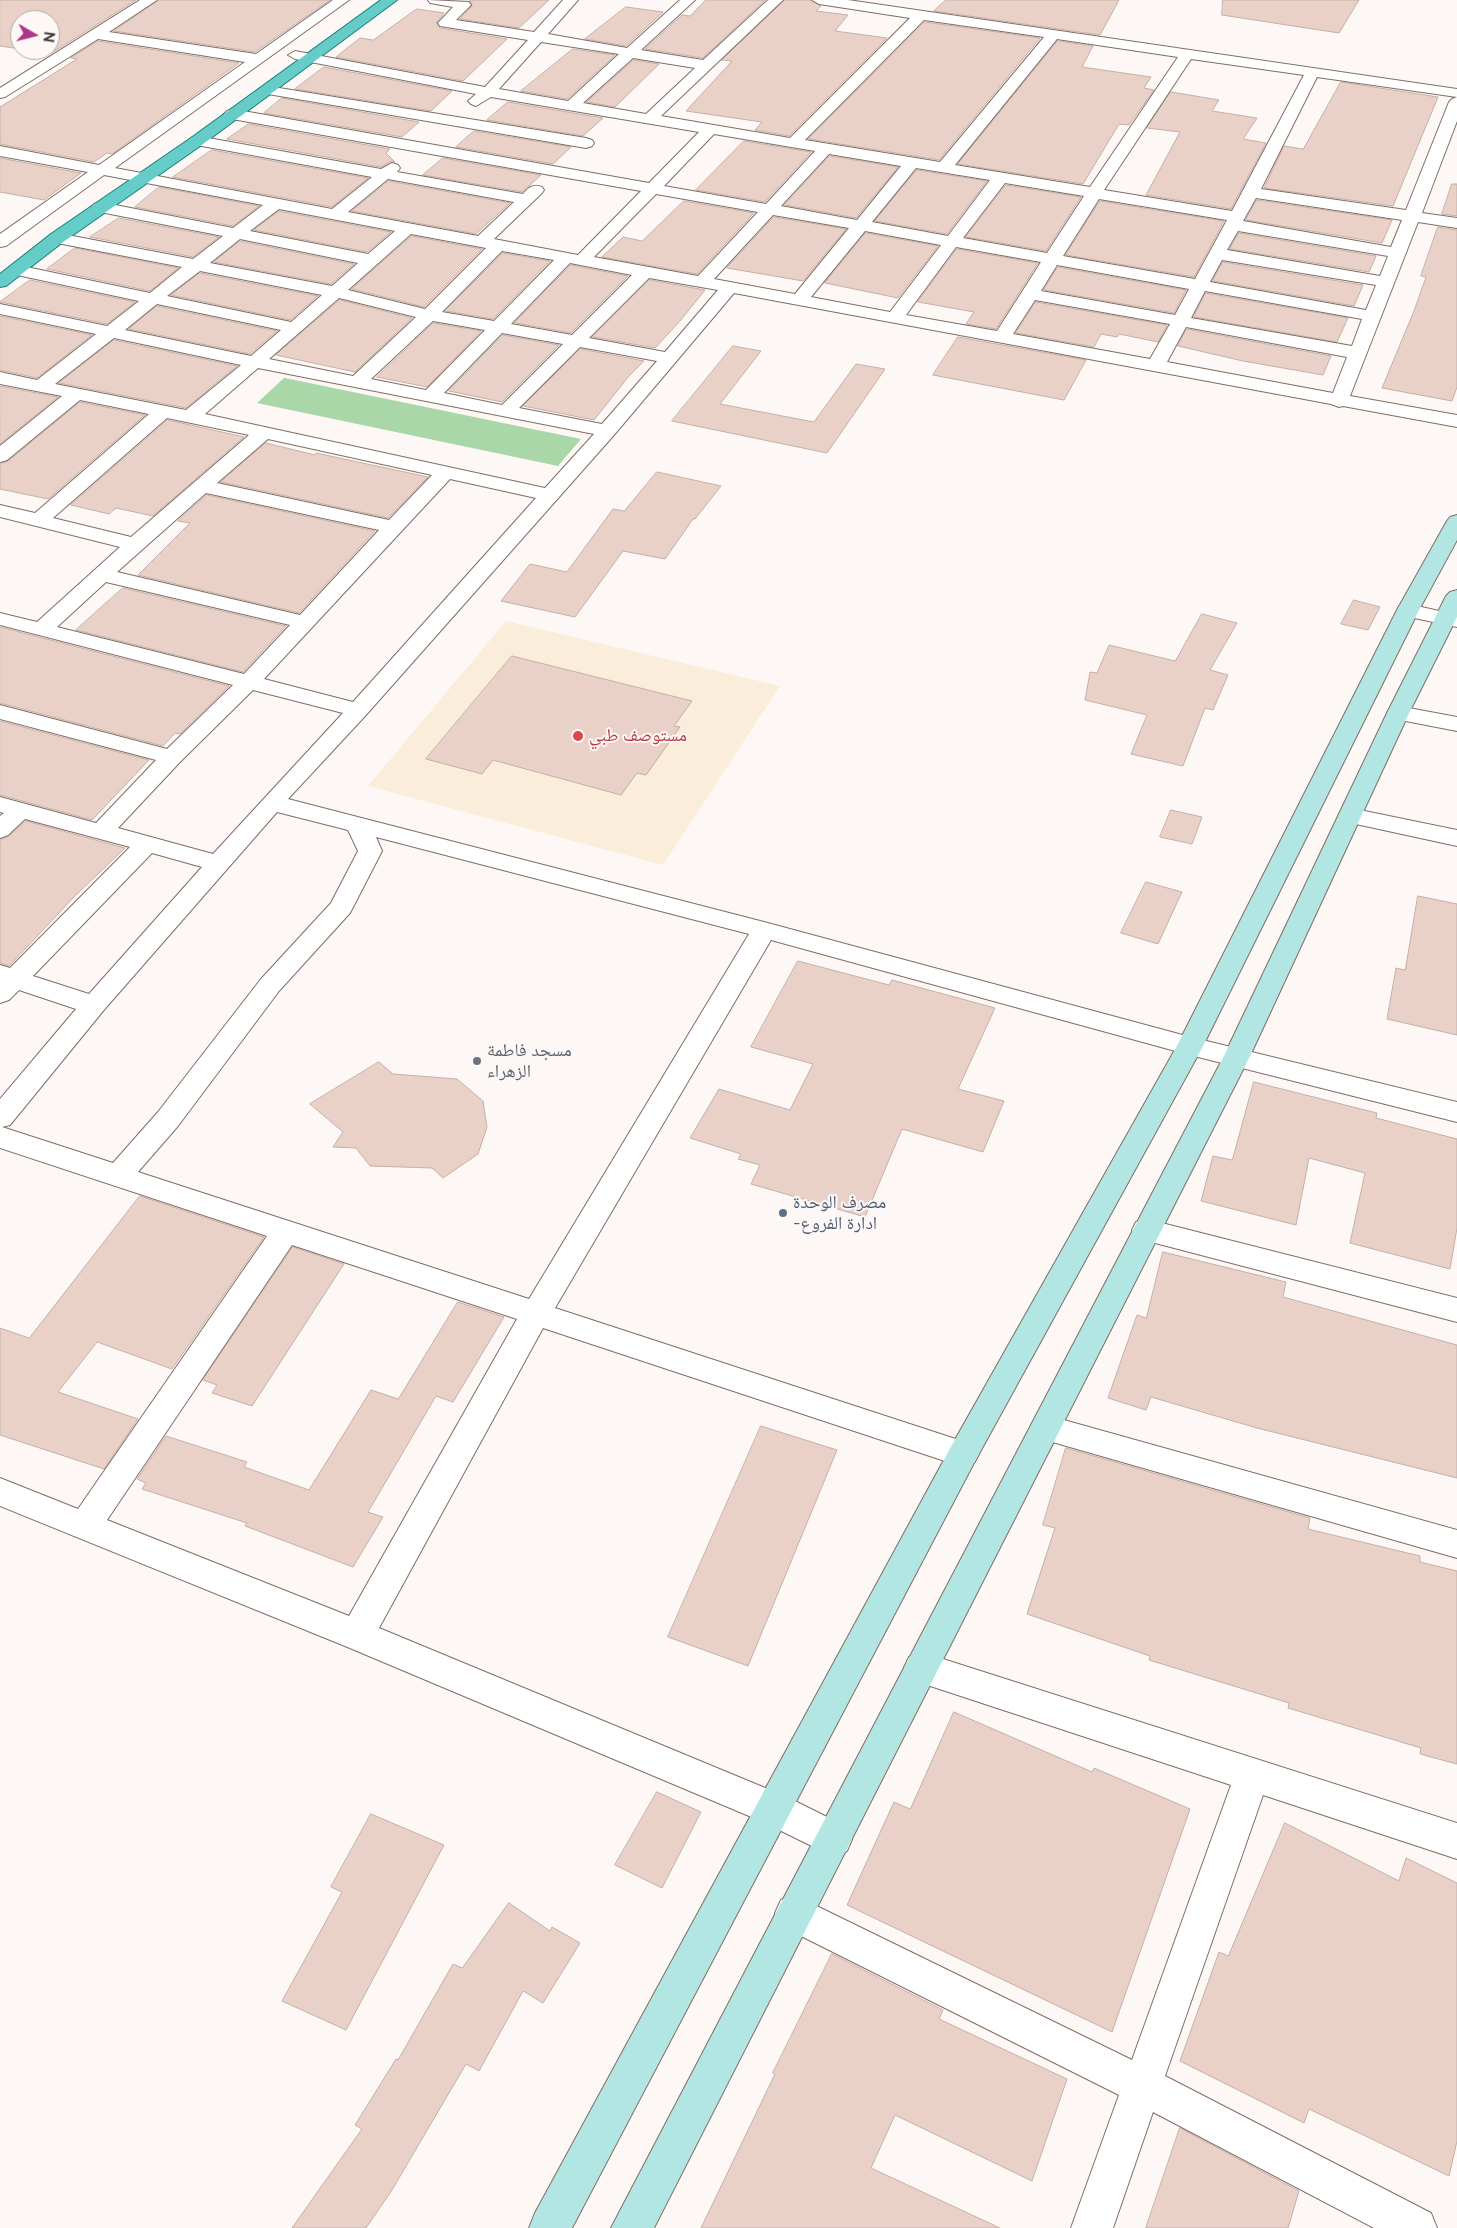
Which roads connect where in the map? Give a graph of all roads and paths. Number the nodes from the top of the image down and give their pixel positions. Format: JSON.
{"nodes":[{"id":1,"x":150,"y":0,"type":"edge"},
{"id":2,"x":342,"y":0,"type":"edge"},
{"id":3,"x":370,"y":0,"type":"edge"},
{"id":4,"x":390,"y":0,"type":"edge"},
{"id":5,"x":435,"y":0,"type":"edge"},
{"id":6,"x":571,"y":0,"type":"edge"},
{"id":7,"x":688,"y":0,"type":"edge"},
{"id":8,"x":776,"y":0,"type":"edge"},
{"id":9,"x":819,"y":0,"type":"edge"},
{"id":10,"x":921,"y":15,"type":"junction"},
{"id":11,"x":94,"y":34,"type":"junction"},
{"id":12,"x":1054,"y":34,"type":"junction"},
{"id":13,"x":538,"y":36,"type":"junction"},
{"id":14,"x":631,"y":53,"type":"junction"},
{"id":15,"x":1188,"y":53,"type":"junction"},
{"id":16,"x":302,"y":56,"type":"junction"},
{"id":17,"x":257,"y":59,"type":"junction"},
{"id":18,"x":706,"y":66,"type":"junction"},
{"id":19,"x":1313,"y":71,"type":"junction"},
{"id":20,"x":267,"y":90,"type":"junction"},
{"id":21,"x":488,"y":92,"type":"junction"},
{"id":22,"x":1457,"y":93,"type":"edge"},
{"id":23,"x":0,"y":94,"type":"edge"},
{"id":24,"x":1457,"y":102,"type":"edge"},
{"id":25,"x":570,"y":106,"type":"junction"},
{"id":26,"x":232,"y":114,"type":"junction"},
{"id":27,"x":618,"y":114,"type":"junction"},
{"id":28,"x":649,"y":119,"type":"junction"},
{"id":29,"x":451,"y":121,"type":"junction"},
{"id":30,"x":711,"y":129,"type":"junction"},
{"id":31,"x":197,"y":142,"type":"junction"},
{"id":32,"x":586,"y":143,"type":"junction"},
{"id":33,"x":793,"y":143,"type":"junction"},
{"id":34,"x":417,"y":147,"type":"junction"},
{"id":35,"x":826,"y":148,"type":"junction"},
{"id":36,"x":0,"y":150,"type":"edge"},
{"id":37,"x":566,"y":162,"type":"junction"},
{"id":38,"x":912,"y":162,"type":"junction"},
{"id":39,"x":944,"y":168,"type":"junction"},
{"id":40,"x":101,"y":170,"type":"junction"},
{"id":41,"x":123,"y":175,"type":"junction"},
{"id":42,"x":383,"y":175,"type":"junction"},
{"id":43,"x":1001,"y":177,"type":"junction"},
{"id":44,"x":144,"y":178,"type":"junction"},
{"id":45,"x":652,"y":189,"type":"junction"},
{"id":46,"x":1251,"y":192,"type":"junction"},
{"id":47,"x":1094,"y":193,"type":"junction"},
{"id":48,"x":526,"y":199,"type":"junction"},
{"id":49,"x":276,"y":203,"type":"junction"},
{"id":50,"x":100,"y":207,"type":"junction"},
{"id":51,"x":769,"y":209,"type":"junction"},
{"id":52,"x":334,"y":214,"type":"junction"},
{"id":53,"x":1412,"y":217,"type":"junction"},
{"id":54,"x":1237,"y":221,"type":"junction"},
{"id":55,"x":1457,"y":223,"type":"edge"},
{"id":56,"x":859,"y":224,"type":"junction"},
{"id":57,"x":408,"y":228,"type":"junction"},
{"id":58,"x":234,"y":234,"type":"junction"},
{"id":59,"x":57,"y":238,"type":"junction"},
{"id":60,"x":954,"y":241,"type":"junction"},
{"id":61,"x":490,"y":243,"type":"junction"},
{"id":62,"x":1398,"y":253,"type":"junction"},
{"id":63,"x":1218,"y":254,"type":"junction"},
{"id":64,"x":8,"y":256,"type":"edge"},
{"id":65,"x":575,"y":259,"type":"junction"},
{"id":66,"x":370,"y":260,"type":"junction"},
{"id":67,"x":1053,"y":260,"type":"junction"},
{"id":68,"x":195,"y":266,"type":"junction"},
{"id":69,"x":646,"y":272,"type":"junction"},
{"id":70,"x":0,"y":282,"type":"edge"},
{"id":71,"x":702,"y":282,"type":"junction"},
{"id":72,"x":1386,"y":282,"type":"junction"},
{"id":73,"x":1201,"y":285,"type":"junction"},
{"id":74,"x":730,"y":288,"type":"junction"},
{"id":75,"x":335,"y":292,"type":"junction"},
{"id":76,"x":1031,"y":294,"type":"junction"},
{"id":77,"x":154,"y":298,"type":"junction"},
{"id":78,"x":799,"y":300,"type":"junction"},
{"id":79,"x":0,"y":309,"type":"edge"},
{"id":80,"x":430,"y":315,"type":"junction"},
{"id":81,"x":1373,"y":316,"type":"junction"},
{"id":82,"x":894,"y":318,"type":"junction"},
{"id":83,"x":1180,"y":320,"type":"junction"},
{"id":84,"x":295,"y":328,"type":"junction"},
{"id":85,"x":500,"y":328,"type":"junction"},
{"id":86,"x":111,"y":332,"type":"junction"},
{"id":87,"x":1002,"y":338,"type":"junction"},
{"id":88,"x":575,"y":341,"type":"junction"},
{"id":89,"x":1358,"y":352,"type":"junction"},
{"id":90,"x":670,"y":358,"type":"junction"},
{"id":91,"x":254,"y":362,"type":"junction"},
{"id":92,"x":1155,"y":367,"type":"junction"},
{"id":93,"x":0,"y":378,"type":"edge"},
{"id":94,"x":356,"y":383,"type":"junction"},
{"id":95,"x":41,"y":386,"type":"junction"},
{"id":96,"x":76,"y":394,"type":"junction"},
{"id":97,"x":430,"y":397,"type":"junction"},
{"id":98,"x":1339,"y":401,"type":"junction"},
{"id":99,"x":164,"y":411,"type":"junction"},
{"id":100,"x":505,"y":412,"type":"junction"},
{"id":101,"x":190,"y":417,"type":"junction"},
{"id":102,"x":1457,"y":421,"type":"edge"},
{"id":103,"x":608,"y":431,"type":"junction"},
{"id":104,"x":264,"y":432,"type":"junction"},
{"id":105,"x":0,"y":456,"type":"edge"},
{"id":106,"x":446,"y":471,"type":"junction"},
{"id":107,"x":201,"y":486,"type":"junction"},
{"id":108,"x":550,"y":495,"type":"junction"},
{"id":109,"x":0,"y":511,"type":"edge"},
{"id":110,"x":39,"y":520,"type":"junction"},
{"id":111,"x":1457,"y":521,"type":"edge"},
{"id":112,"x":393,"y":528,"type":"junction"},
{"id":113,"x":135,"y":544,"type":"junction"},
{"id":114,"x":102,"y":574,"type":"junction"},
{"id":115,"x":1408,"y":610,"type":"junction"},
{"id":116,"x":1453,"y":612,"type":"edge"},
{"id":117,"x":0,"y":619,"type":"edge"},
{"id":118,"x":304,"y":622,"type":"junction"},
{"id":119,"x":42,"y":629,"type":"junction"},
{"id":120,"x":249,"y":682,"type":"junction"},
{"id":121,"x":358,"y":710,"type":"junction"},
{"id":122,"x":0,"y":712,"type":"edge"},
{"id":123,"x":1398,"y":713,"type":"junction"},
{"id":124,"x":1457,"y":724,"type":"edge"},
{"id":125,"x":172,"y":757,"type":"junction"},
{"id":126,"x":273,"y":803,"type":"junction"},
{"id":127,"x":10,"y":806,"type":"edge"},
{"id":128,"x":1350,"y":816,"type":"junction"},
{"id":129,"x":358,"y":825,"type":"junction"},
{"id":130,"x":0,"y":830,"type":"edge"},
{"id":131,"x":102,"y":831,"type":"junction"},
{"id":132,"x":1457,"y":838,"type":"edge"},
{"id":133,"x":147,"y":844,"type":"junction"},
{"id":134,"x":220,"y":864,"type":"junction"},
{"id":135,"x":764,"y":930,"type":"junction"},
{"id":136,"x":5,"y":982,"type":"edge"},
{"id":137,"x":94,"y":1005,"type":"junction"},
{"id":138,"x":1190,"y":1046,"type":"junction"},
{"id":139,"x":1237,"y":1056,"type":"junction"},
{"id":140,"x":1457,"y":1112,"type":"edge"},
{"id":141,"x":0,"y":1118,"type":"edge"},
{"id":142,"x":0,"y":1137,"type":"edge"},
{"id":143,"x":118,"y":1176,"type":"junction"},
{"id":144,"x":1146,"y":1230,"type":"junction"},
{"id":145,"x":286,"y":1231,"type":"junction"},
{"id":146,"x":1457,"y":1310,"type":"edge"},
{"id":147,"x":536,"y":1313,"type":"junction"},
{"id":148,"x":1046,"y":1428,"type":"junction"},
{"id":149,"x":963,"y":1454,"type":"junction"},
{"id":150,"x":0,"y":1492,"type":"edge"},
{"id":151,"x":85,"y":1525,"type":"junction"},
{"id":152,"x":1457,"y":1544,"type":"edge"},
{"id":153,"x":357,"y":1635,"type":"junction"},
{"id":154,"x":921,"y":1668,"type":"junction"},
{"id":155,"x":1252,"y":1776,"type":"junction"},
{"id":156,"x":774,"y":1809,"type":"junction"},
{"id":157,"x":834,"y":1840,"type":"junction"},
{"id":158,"x":1457,"y":1841,"type":"edge"},
{"id":159,"x":794,"y":1913,"type":"junction"},
{"id":160,"x":1143,"y":2086,"type":"junction"},
{"id":161,"x":550,"y":2228,"type":"edge"},
{"id":162,"x":632,"y":2228,"type":"edge"},
{"id":163,"x":1092,"y":2228,"type":"edge"},
{"id":164,"x":1416,"y":2228,"type":"edge"}],
"edges":[{"from":1,"to":11,"type":"street"},
{"from":2,"to":17,"type":"street"},
{"from":3,"to":16,"type":"main road"},
{"from":4,"to":16,"type":"main road"},
{"from":5,"to":13,"type":"street"},
{"from":6,"to":13,"type":"street"},
{"from":7,"to":14,"type":"street"},
{"from":8,"to":18,"type":"street"},
{"from":9,"to":10,"type":"street"},
{"from":10,"to":12,"type":"street"},
{"from":10,"to":33,"type":"street"},
{"from":11,"to":17,"type":"street"},
{"from":11,"to":23,"type":"street"},
{"from":12,"to":15,"type":"street"},
{"from":12,"to":39,"type":"street"},
{"from":13,"to":14,"type":"street"},
{"from":13,"to":21,"type":"street"},
{"from":14,"to":18,"type":"street"},
{"from":14,"to":25,"type":"street"},
{"from":15,"to":19,"type":"street"},
{"from":15,"to":47,"type":"street"},
{"from":16,"to":20,"type":"main road"},
{"from":16,"to":21,"type":"street"},
{"from":16,"to":41,"type":"main road"},
{"from":17,"to":40,"type":"street"},
{"from":18,"to":28,"type":"street"},
{"from":19,"to":22,"type":"street"},
{"from":19,"to":46,"type":"street"},
{"from":20,"to":26,"type":"main road"},
{"from":20,"to":29,"type":"street"},
{"from":21,"to":25,"type":"street"},
{"from":21,"to":29,"type":"street"},
{"from":24,"to":53,"type":"street"},
{"from":25,"to":27,"type":"street"},
{"from":26,"to":31,"type":"main road"},
{"from":26,"to":34,"type":"street"},
{"from":27,"to":28,"type":"street"},
{"from":27,"to":32,"type":"street"},
{"from":28,"to":30,"type":"street"},
{"from":29,"to":32,"type":"street"},
{"from":29,"to":34,"type":"street"},
{"from":30,"to":33,"type":"street"},
{"from":30,"to":45,"type":"street"},
{"from":31,"to":42,"type":"street"},
{"from":31,"to":44,"type":"main road"},
{"from":32,"to":37,"type":"street"},
{"from":33,"to":35,"type":"street"},
{"from":34,"to":37,"type":"street"},
{"from":34,"to":42,"type":"street"},
{"from":35,"to":38,"type":"street"},
{"from":35,"to":51,"type":"street"},
{"from":36,"to":40,"type":"street"},
{"from":37,"to":45,"type":"street"},
{"from":37,"to":48,"type":"street"},
{"from":38,"to":39,"type":"street"},
{"from":38,"to":56,"type":"street"},
{"from":39,"to":43,"type":"street"},
{"from":40,"to":41,"type":"street"},
{"from":40,"to":64,"type":"street"},
{"from":41,"to":44,"type":"street"},
{"from":41,"to":64,"type":"main road"},
{"from":42,"to":48,"type":"street"},
{"from":42,"to":52,"type":"street"},
{"from":43,"to":47,"type":"street"},
{"from":43,"to":60,"type":"street"},
{"from":44,"to":49,"type":"street"},
{"from":44,"to":50,"type":"main road"},
{"from":45,"to":51,"type":"street"},
{"from":45,"to":65,"type":"street"},
{"from":46,"to":53,"type":"street"},
{"from":46,"to":54,"type":"street"},
{"from":47,"to":54,"type":"street"},
{"from":47,"to":67,"type":"street"},
{"from":48,"to":61,"type":"street"},
{"from":49,"to":52,"type":"street"},
{"from":49,"to":58,"type":"street"},
{"from":50,"to":58,"type":"street"},
{"from":50,"to":59,"type":"main road"},
{"from":51,"to":56,"type":"street"},
{"from":51,"to":71,"type":"street"},
{"from":52,"to":57,"type":"street"},
{"from":53,"to":55,"type":"street"},
{"from":53,"to":62,"type":"street"},
{"from":54,"to":62,"type":"street"},
{"from":54,"to":63,"type":"street"},
{"from":56,"to":60,"type":"street"},
{"from":56,"to":78,"type":"street"},
{"from":57,"to":61,"type":"street"},
{"from":57,"to":66,"type":"street"},
{"from":58,"to":66,"type":"street"},
{"from":58,"to":68,"type":"street"},
{"from":59,"to":64,"type":"main road"},
{"from":59,"to":68,"type":"street"},
{"from":60,"to":67,"type":"street"},
{"from":60,"to":82,"type":"street"},
{"from":61,"to":65,"type":"street"},
{"from":61,"to":80,"type":"street"},
{"from":62,"to":72,"type":"street"},
{"from":63,"to":72,"type":"street"},
{"from":63,"to":73,"type":"street"},
{"from":64,"to":70,"type":"main road"},
{"from":64,"to":77,"type":"street"},
{"from":65,"to":69,"type":"street"},
{"from":65,"to":85,"type":"street"},
{"from":66,"to":75,"type":"street"},
{"from":67,"to":73,"type":"street"},
{"from":67,"to":76,"type":"street"},
{"from":68,"to":75,"type":"street"},
{"from":68,"to":77,"type":"street"},
{"from":69,"to":71,"type":"street"},
{"from":69,"to":88,"type":"street"},
{"from":71,"to":74,"type":"street"},
{"from":72,"to":81,"type":"street"},
{"from":73,"to":81,"type":"street"},
{"from":73,"to":83,"type":"street"},
{"from":74,"to":78,"type":"street"},
{"from":74,"to":90,"type":"street"},
{"from":75,"to":80,"type":"street"},
{"from":75,"to":84,"type":"street"},
{"from":76,"to":83,"type":"street"},
{"from":76,"to":87,"type":"street"},
{"from":77,"to":84,"type":"street"},
{"from":77,"to":86,"type":"street"},
{"from":78,"to":82,"type":"street"},
{"from":79,"to":86,"type":"street"},
{"from":80,"to":85,"type":"street"},
{"from":80,"to":94,"type":"street"},
{"from":81,"to":89,"type":"street"},
{"from":82,"to":87,"type":"street"},
{"from":83,"to":89,"type":"street"},
{"from":83,"to":92,"type":"street"},
{"from":84,"to":91,"type":"street"},
{"from":85,"to":88,"type":"street"},
{"from":85,"to":97,"type":"street"},
{"from":86,"to":91,"type":"street"},
{"from":86,"to":95,"type":"street"},
{"from":87,"to":92,"type":"street"},
{"from":88,"to":90,"type":"street"},
{"from":88,"to":100,"type":"street"},
{"from":89,"to":98,"type":"street"},
{"from":90,"to":103,"type":"street"},
{"from":91,"to":94,"type":"street"},
{"from":91,"to":101,"type":"street"},
{"from":92,"to":98,"type":"street"},
{"from":93,"to":95,"type":"street"},
{"from":94,"to":97,"type":"street"},
{"from":95,"to":96,"type":"street"},
{"from":96,"to":99,"type":"street"},
{"from":96,"to":105,"type":"street"},
{"from":97,"to":100,"type":"street"},
{"from":98,"to":102,"type":"street"},
{"from":99,"to":101,"type":"street"},
{"from":99,"to":110,"type":"street"},
{"from":100,"to":103,"type":"street"},
{"from":101,"to":104,"type":"street"},
{"from":103,"to":108,"type":"street"},
{"from":104,"to":106,"type":"street"},
{"from":104,"to":107,"type":"street"},
{"from":106,"to":108,"type":"street"},
{"from":106,"to":112,"type":"street"},
{"from":107,"to":112,"type":"street"},
{"from":107,"to":113,"type":"street"},
{"from":108,"to":121,"type":"street"},
{"from":109,"to":110,"type":"street"},
{"from":110,"to":113,"type":"street"},
{"from":111,"to":115,"type":"main road"},
{"from":112,"to":118,"type":"street"},
{"from":113,"to":114,"type":"street"},
{"from":114,"to":118,"type":"street"},
{"from":114,"to":119,"type":"street"},
{"from":115,"to":116,"type":"street"},
{"from":115,"to":138,"type":"main road"},
{"from":116,"to":123,"type":"main road"},
{"from":117,"to":119,"type":"street"},
{"from":118,"to":120,"type":"street"},
{"from":119,"to":120,"type":"street"},
{"from":120,"to":121,"type":"street"},
{"from":120,"to":125,"type":"street"},
{"from":121,"to":126,"type":"street"},
{"from":122,"to":125,"type":"street"},
{"from":123,"to":124,"type":"street"},
{"from":123,"to":128,"type":"main road"},
{"from":125,"to":131,"type":"street"},
{"from":126,"to":129,"type":"street"},
{"from":126,"to":134,"type":"street"},
{"from":127,"to":130,"type":"street"},
{"from":127,"to":131,"type":"street"},
{"from":128,"to":132,"type":"street"},
{"from":128,"to":139,"type":"main road"},
{"from":129,"to":135,"type":"street"},
{"from":129,"to":143,"type":"street"},
{"from":131,"to":133,"type":"street"},
{"from":133,"to":134,"type":"street"},
{"from":133,"to":136,"type":"street"},
{"from":134,"to":137,"type":"street"},
{"from":135,"to":138,"type":"street"},
{"from":135,"to":147,"type":"street"},
{"from":136,"to":137,"type":"street"},
{"from":137,"to":141,"type":"street"},
{"from":138,"to":139,"type":"street"},
{"from":138,"to":149,"type":"main road"},
{"from":139,"to":140,"type":"street"},
{"from":139,"to":144,"type":"main road"},
{"from":142,"to":143,"type":"street"},
{"from":143,"to":145,"type":"street"},
{"from":144,"to":146,"type":"street"},
{"from":144,"to":148,"type":"main road"},
{"from":145,"to":147,"type":"street"},
{"from":145,"to":151,"type":"street"},
{"from":147,"to":149,"type":"street"},
{"from":147,"to":153,"type":"street"},
{"from":148,"to":152,"type":"street"},
{"from":148,"to":154,"type":"main road"},
{"from":149,"to":156,"type":"main road"},
{"from":150,"to":151,"type":"street"},
{"from":151,"to":153,"type":"street"},
{"from":153,"to":156,"type":"street"},
{"from":154,"to":155,"type":"street"},
{"from":154,"to":157,"type":"main road"},
{"from":155,"to":158,"type":"street"},
{"from":155,"to":160,"type":"street"},
{"from":156,"to":157,"type":"street"},
{"from":156,"to":161,"type":"main road"},
{"from":157,"to":159,"type":"main road"},
{"from":159,"to":160,"type":"street"},
{"from":159,"to":162,"type":"main road"},
{"from":160,"to":163,"type":"street"},
{"from":160,"to":164,"type":"street"}]}
